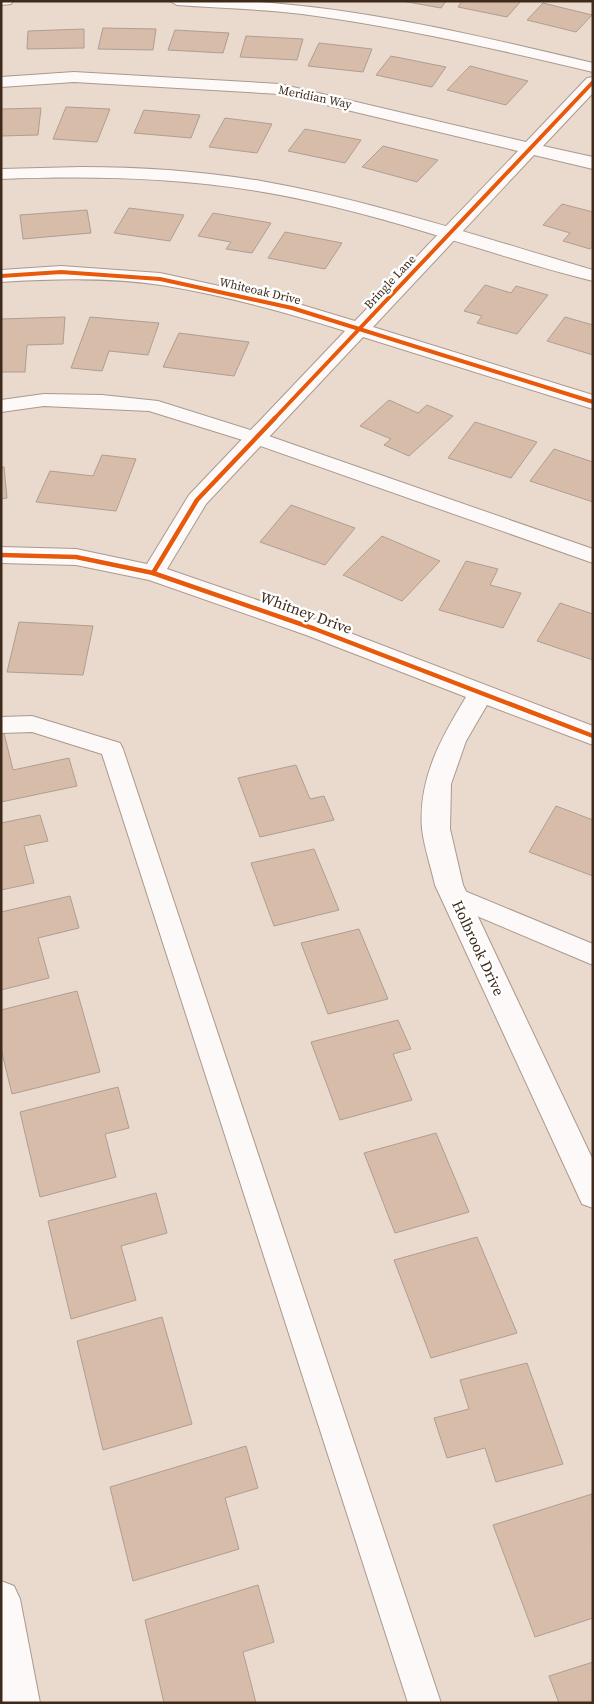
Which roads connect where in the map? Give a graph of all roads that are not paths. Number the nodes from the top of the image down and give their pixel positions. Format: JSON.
{"nodes":[{"id":1,"x":1,"y":1,"type":"edge"},
{"id":2,"x":6,"y":1,"type":"edge"},
{"id":3,"x":177,"y":1,"type":"edge"},
{"id":4,"x":593,"y":68,"type":"edge"},
{"id":5,"x":1,"y":82,"type":"edge"},
{"id":6,"x":593,"y":82,"type":"edge"},
{"id":7,"x":531,"y":146,"type":"junction"},
{"id":8,"x":593,"y":162,"type":"edge"},
{"id":9,"x":1,"y":174,"type":"edge"},
{"id":10,"x":449,"y":234,"type":"junction"},
{"id":11,"x":1,"y":276,"type":"edge"},
{"id":12,"x":593,"y":276,"type":"edge"},
{"id":13,"x":360,"y":328,"type":"junction"},
{"id":14,"x":593,"y":402,"type":"edge"},
{"id":15,"x":1,"y":406,"type":"edge"},
{"id":16,"x":256,"y":438,"type":"junction"},
{"id":17,"x":1,"y":555,"type":"edge"},
{"id":18,"x":593,"y":556,"type":"edge"},
{"id":19,"x":153,"y":573,"type":"junction"},
{"id":20,"x":481,"y":694,"type":"junction"},
{"id":21,"x":1,"y":725,"type":"edge"},
{"id":22,"x":593,"y":736,"type":"edge"},
{"id":23,"x":455,"y":896,"type":"junction"},
{"id":24,"x":593,"y":955,"type":"edge"},
{"id":25,"x":593,"y":1194,"type":"edge"},
{"id":26,"x":1,"y":1599,"type":"edge"},
{"id":27,"x":21,"y":1703,"type":"edge"},
{"id":28,"x":425,"y":1703,"type":"edge"}],
"edges":[{"from":1,"to":2,"type":"lane"},
{"from":3,"to":4,"type":"lane"},
{"from":5,"to":7,"type":"street","name":"Meridian Way"},
{"from":6,"to":7,"type":"street","name":"Bringle Lane"},
{"from":7,"to":8,"type":"street","name":"Meridian Way"},
{"from":7,"to":10,"type":"street","name":"Bringle Lane"},
{"from":9,"to":10,"type":"lane"},
{"from":10,"to":12,"type":"lane"},
{"from":10,"to":13,"type":"street","name":"Bringle Lane"},
{"from":11,"to":13,"type":"street","name":"Whiteoak Drive"},
{"from":13,"to":14,"type":"street","name":"Whiteoak Drive"},
{"from":13,"to":16,"type":"street","name":"Bringle Lane"},
{"from":15,"to":16,"type":"lane"},
{"from":16,"to":18,"type":"lane"},
{"from":16,"to":19,"type":"street","name":"Bringle Lane"},
{"from":17,"to":19,"type":"street","name":"Whitney Drive"},
{"from":19,"to":20,"type":"street","name":"Whitney Drive"},
{"from":20,"to":22,"type":"street","name":"Whitney Drive"},
{"from":20,"to":23,"type":"street","name":"Holbrook Drive"},
{"from":21,"to":28,"type":"lane"},
{"from":23,"to":24,"type":"lane"},
{"from":23,"to":25,"type":"street","name":"Holbrook Drive"},
{"from":26,"to":27,"type":"street"}]}
